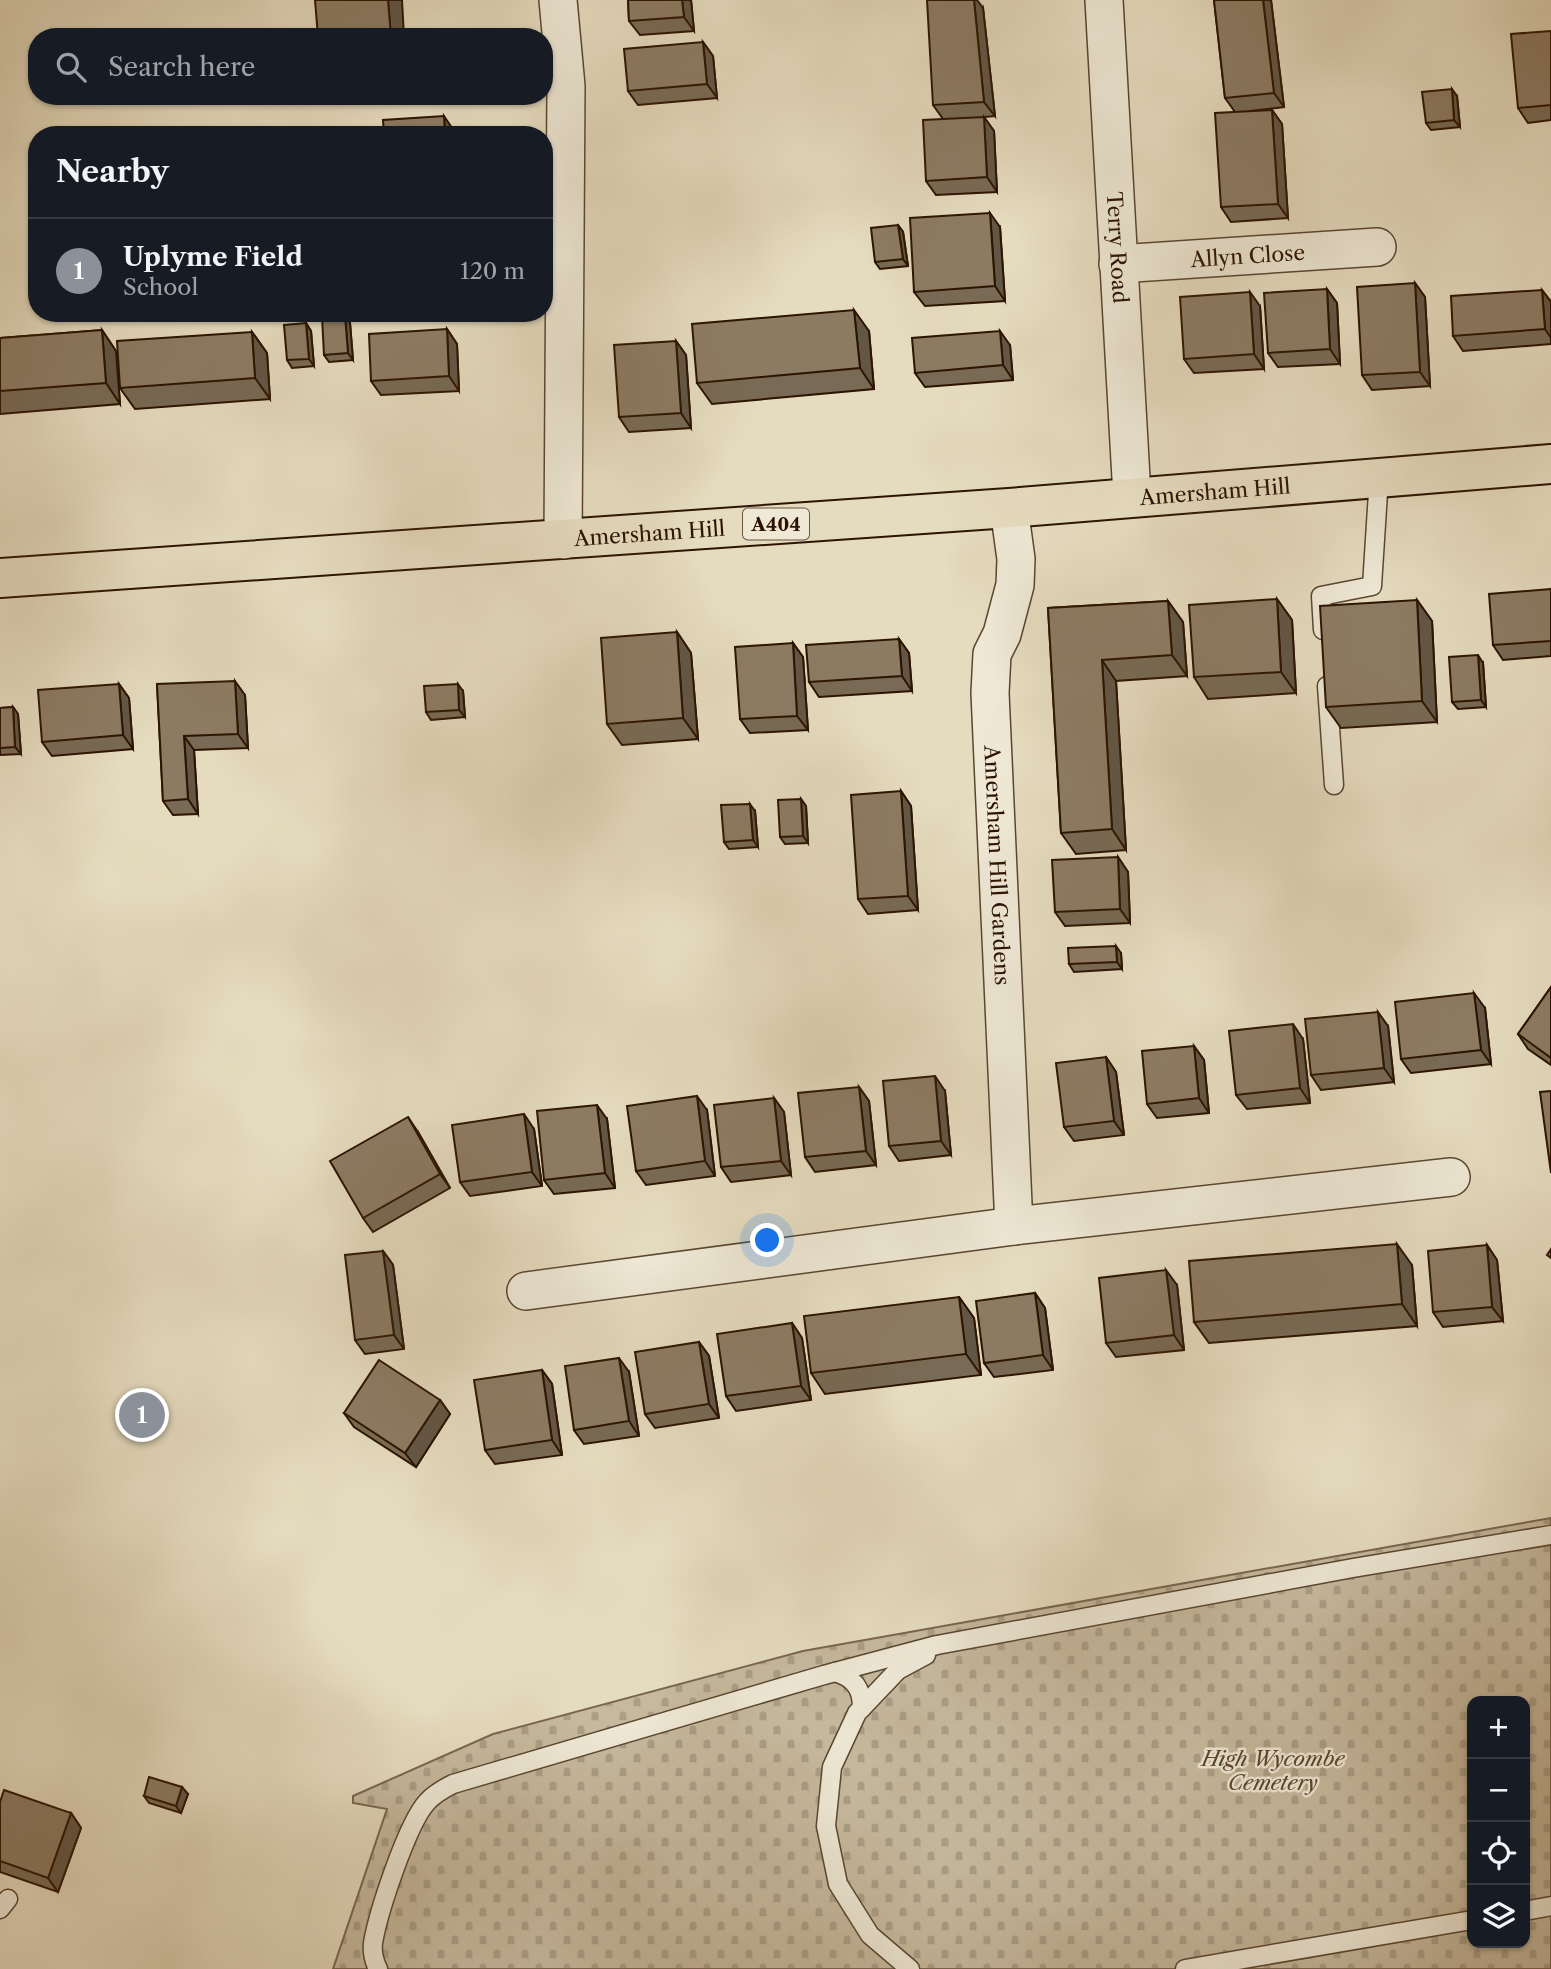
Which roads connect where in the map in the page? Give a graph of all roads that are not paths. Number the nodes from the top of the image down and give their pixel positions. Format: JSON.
{"nodes":[{"id":1,"x":558,"y":0,"type":"edge"},
{"id":2,"x":1104,"y":0,"type":"edge"},
{"id":3,"x":1377,"y":247,"type":"dead end"},
{"id":4,"x":1118,"y":264,"type":"junction"},
{"id":5,"x":1551,"y":464,"type":"edge"},
{"id":6,"x":1379,"y":477,"type":"junction"},
{"id":7,"x":1132,"y":496,"type":"junction"},
{"id":8,"x":1009,"y":508,"type":"junction"},
{"id":9,"x":563,"y":540,"type":"junction"},
{"id":10,"x":0,"y":578,"type":"edge"},
{"id":11,"x":1334,"y":785,"type":"dead end"},
{"id":12,"x":1451,"y":1177,"type":"dead end"},
{"id":13,"x":1014,"y":1226,"type":"junction"},
{"id":14,"x":526,"y":1291,"type":"dead end"},
{"id":15,"x":1551,"y":1535,"type":"edge"},
{"id":16,"x":952,"y":1642,"type":"junction"},
{"id":17,"x":835,"y":1672,"type":"junction"},
{"id":18,"x":862,"y":1707,"type":"junction"},
{"id":19,"x":1551,"y":1906,"type":"edge"},
{"id":20,"x":1530,"y":1910,"type":"edge"},
{"id":21,"x":1467,"y":1921,"type":"edge"},
{"id":22,"x":894,"y":1961,"type":"edge"},
{"id":23,"x":378,"y":1969,"type":"edge"},
{"id":24,"x":909,"y":1969,"type":"edge"},
{"id":25,"x":1185,"y":1969,"type":"edge"}],
"edges":[{"from":1,"to":9,"type":"street"},
{"from":2,"to":4,"type":"street","name":"Terry Road"},
{"from":3,"to":4,"type":"street","name":"Allyn Close"},
{"from":4,"to":7,"type":"street","name":"Terry Road"},
{"from":5,"to":6,"type":"main road","name":"Amersham Hill","number":"A404"},
{"from":6,"to":7,"type":"main road","name":"Amersham Hill","number":"A404"},
{"from":6,"to":11,"type":"lane"},
{"from":7,"to":8,"type":"main road","name":"Amersham Hill","number":"A404"},
{"from":8,"to":9,"type":"main road","name":"Amersham Hill","number":"A404"},
{"from":8,"to":13,"type":"street","name":"Amersham Hill Gardens"},
{"from":9,"to":10,"type":"main road","name":"Amersham Hill","number":"A404"},
{"from":12,"to":13,"type":"street"},
{"from":13,"to":14,"type":"street"},
{"from":15,"to":16,"type":"lane"},
{"from":16,"to":17,"type":"lane"},
{"from":16,"to":18,"type":"lane"},
{"from":17,"to":18,"type":"lane"},
{"from":17,"to":23,"type":"lane"},
{"from":18,"to":22,"type":"lane"},
{"from":19,"to":20,"type":"lane"},
{"from":21,"to":25,"type":"lane"},
{"from":22,"to":24,"type":"lane"}]}
